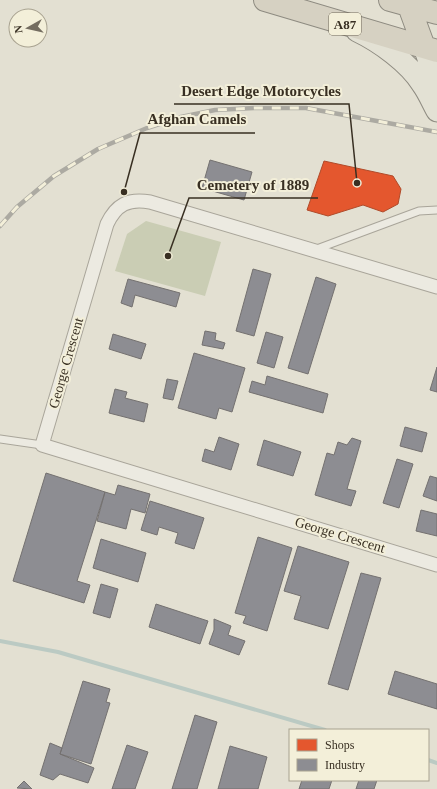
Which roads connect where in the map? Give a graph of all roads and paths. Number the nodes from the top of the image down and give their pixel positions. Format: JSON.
{"nodes":[{"id":1,"x":265,"y":0,"type":"edge"},
{"id":2,"x":400,"y":3,"type":"edge"},
{"id":3,"x":436,"y":17,"type":"edge"},
{"id":4,"x":343,"y":24,"type":"junction"},
{"id":5,"x":431,"y":49,"type":"edge"},
{"id":6,"x":437,"y":84,"type":"edge"},
{"id":7,"x":437,"y":111,"type":"edge"},
{"id":8,"x":437,"y":210,"type":"edge"},
{"id":9,"x":312,"y":251,"type":"junction"},
{"id":10,"x":437,"y":287,"type":"edge"},
{"id":11,"x":0,"y":439,"type":"edge"},
{"id":12,"x":42,"y":445,"type":"junction"},
{"id":13,"x":437,"y":565,"type":"edge"}],
"edges":[{"from":1,"to":4,"type":"highway","number":"A87"},
{"from":2,"to":3,"type":"highway"},
{"from":2,"to":5,"type":"highway"},
{"from":4,"to":5,"type":"highway","number":"A87"},
{"from":4,"to":7,"type":"main road"},
{"from":5,"to":6,"type":"main road"},
{"from":8,"to":9,"type":"lane"},
{"from":9,"to":10,"type":"street","name":"George Crescent"},
{"from":9,"to":12,"type":"street","name":"George Crescent"},
{"from":11,"to":12,"type":"lane"},
{"from":12,"to":13,"type":"street","name":"George Crescent"}]}
